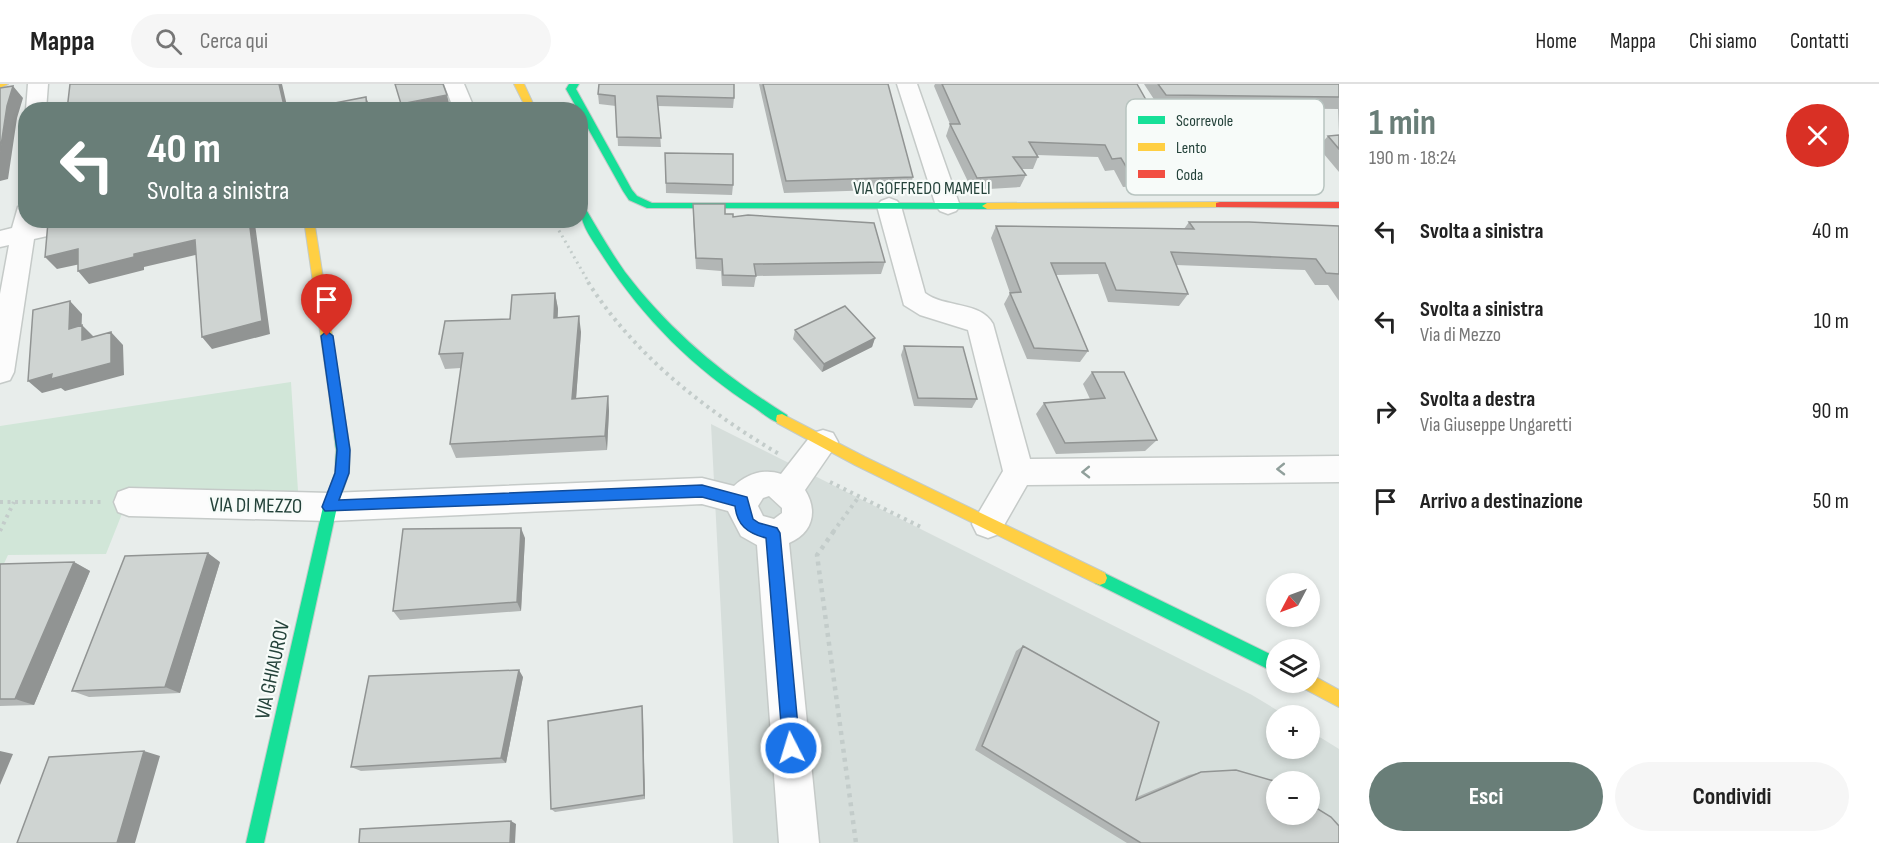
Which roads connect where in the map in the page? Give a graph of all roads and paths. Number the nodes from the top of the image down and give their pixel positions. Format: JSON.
{"nodes":[{"id":1,"x":38,"y":84,"type":"edge"},
{"id":2,"x":454,"y":84,"type":"edge"},
{"id":3,"x":519,"y":84,"type":"edge"},
{"id":4,"x":907,"y":84,"type":"edge"},
{"id":5,"x":572,"y":86,"type":"edge"},
{"id":6,"x":37,"y":102,"type":"edge"},
{"id":7,"x":462,"y":102,"type":"edge"},
{"id":8,"x":528,"y":102,"type":"edge"},
{"id":9,"x":581,"y":102,"type":"edge"},
{"id":10,"x":588,"y":116,"type":"edge"},
{"id":11,"x":1339,"y":204,"type":"edge"},
{"id":12,"x":889,"y":206,"type":"junction"},
{"id":13,"x":948,"y":206,"type":"junction"},
{"id":14,"x":588,"y":224,"type":"edge"},
{"id":15,"x":310,"y":228,"type":"edge"},
{"id":16,"x":16,"y":229,"type":"edge"},
{"id":17,"x":0,"y":372,"type":"edge"},
{"id":18,"x":823,"y":442,"type":"junction"},
{"id":19,"x":1339,"y":469,"type":"edge"},
{"id":20,"x":1018,"y":472,"type":"junction"},
{"id":21,"x":787,"y":490,"type":"junction"},
{"id":22,"x":858,"y":498,"type":"dead end"},
{"id":23,"x":742,"y":501,"type":"junction"},
{"id":24,"x":0,"y":502,"type":"edge"},
{"id":25,"x":14,"y":502,"type":"junction"},
{"id":26,"x":129,"y":502,"type":"joint"},
{"id":27,"x":330,"y":507,"type":"junction"},
{"id":28,"x":988,"y":524,"type":"junction"},
{"id":29,"x":0,"y":531,"type":"edge"},
{"id":30,"x":772,"y":533,"type":"junction"},
{"id":31,"x":1266,"y":660,"type":"edge"},
{"id":32,"x":1320,"y":688,"type":"edge"},
{"id":33,"x":1339,"y":699,"type":"edge"},
{"id":34,"x":255,"y":843,"type":"edge"},
{"id":35,"x":800,"y":843,"type":"edge"},
{"id":36,"x":856,"y":843,"type":"edge"}],
"edges":[{"from":1,"to":6,"type":"street"},
{"from":2,"to":7,"type":"street"},
{"from":3,"to":8,"type":"street"},
{"from":4,"to":13,"type":"street"},
{"from":5,"to":9,"type":"street","name":"VIA GOFFREDO MAMELI"},
{"from":10,"to":12,"type":"street","name":"VIA GOFFREDO MAMELI"},
{"from":11,"to":13,"type":"street","name":"VIA GOFFREDO MAMELI"},
{"from":12,"to":13,"type":"street","name":"VIA GOFFREDO MAMELI"},
{"from":12,"to":20,"type":"street"},
{"from":14,"to":18,"type":"street"},
{"from":15,"to":27,"type":"street","name":"VIA GHIAUROV"},
{"from":16,"to":17,"type":"street"},
{"from":18,"to":21,"type":"street"},
{"from":18,"to":28,"type":"street"},
{"from":19,"to":20,"type":"street","one_way":true},
{"from":20,"to":28,"type":"street"},
{"from":21,"to":23,"type":"street"},
{"from":21,"to":30,"type":"street"},
{"from":22,"to":36,"type":"path"},
{"from":23,"to":27,"type":"street","name":"VIA DI MEZZO"},
{"from":23,"to":30,"type":"street"},
{"from":24,"to":25,"type":"path"},
{"from":25,"to":26,"type":"path"},
{"from":25,"to":29,"type":"path"},
{"from":26,"to":27,"type":"street","name":"VIA DI MEZZO"},
{"from":27,"to":34,"type":"street","name":"VIA GHIAUROV"},
{"from":28,"to":31,"type":"street"},
{"from":30,"to":35,"type":"street"},
{"from":32,"to":33,"type":"street"}]}
